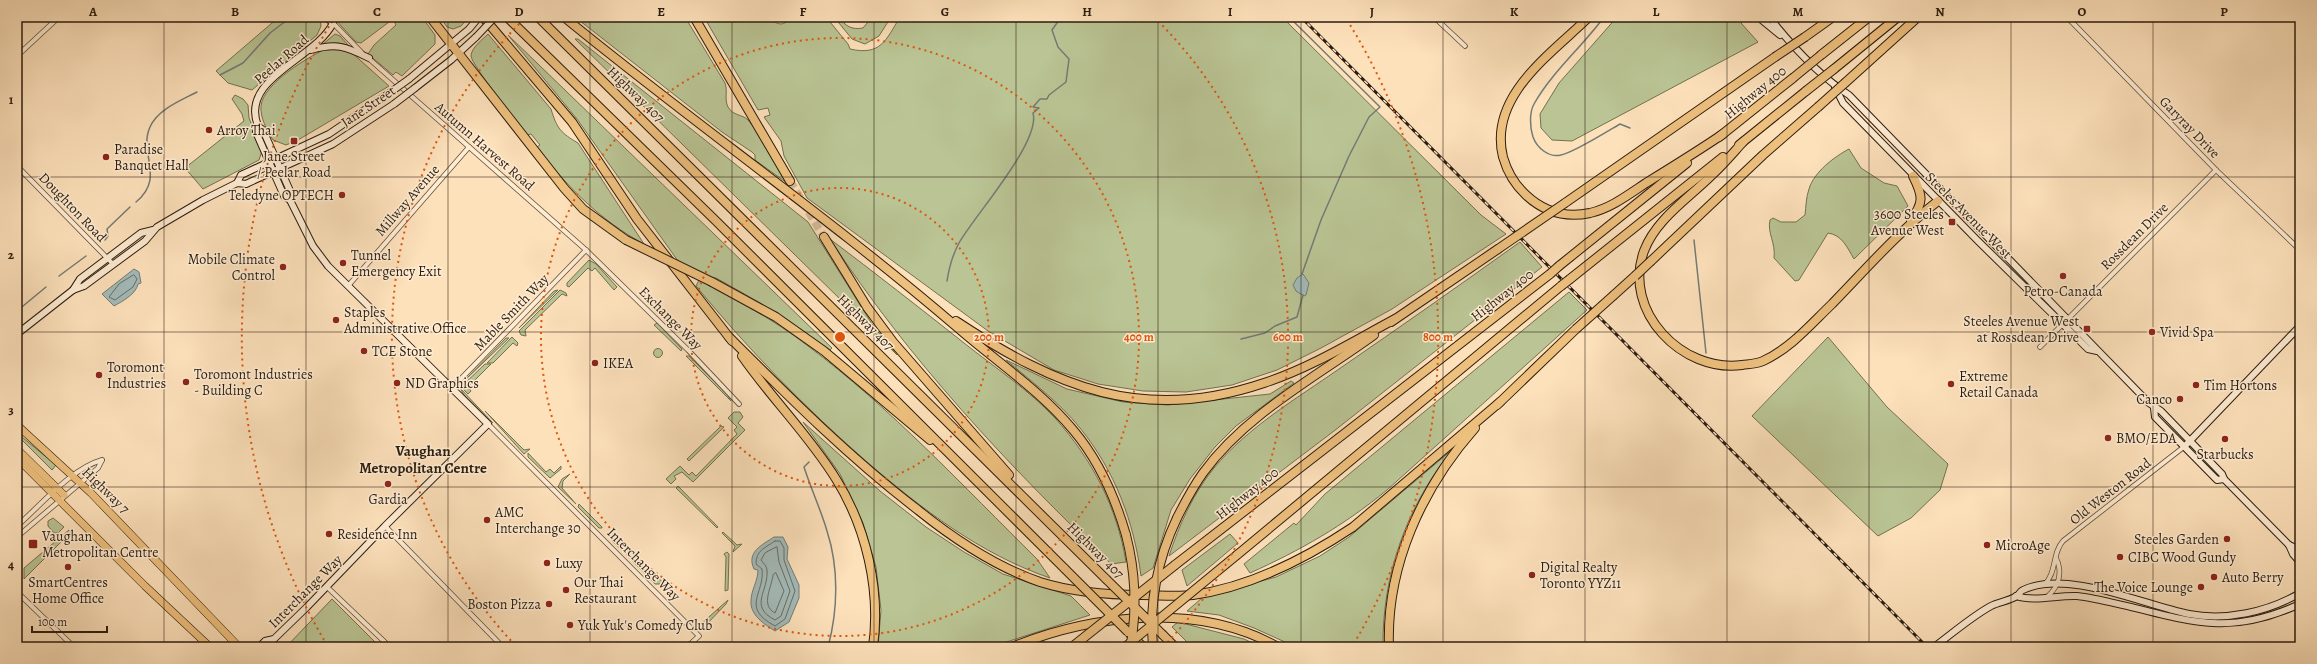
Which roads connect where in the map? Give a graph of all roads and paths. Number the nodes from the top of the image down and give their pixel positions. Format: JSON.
{"nodes":[{"id":1,"x":59,"y":17,"type":"edge"},
{"id":2,"x":326,"y":17,"type":"edge"},
{"id":3,"x":430,"y":17,"type":"edge"},
{"id":4,"x":480,"y":17,"type":"edge"},
{"id":5,"x":483,"y":17,"type":"edge"},
{"id":6,"x":495,"y":17,"type":"edge"},
{"id":7,"x":507,"y":17,"type":"edge"},
{"id":8,"x":538,"y":17,"type":"edge"},
{"id":9,"x":564,"y":17,"type":"edge"},
{"id":10,"x":694,"y":17,"type":"edge"},
{"id":11,"x":1434,"y":17,"type":"edge"},
{"id":12,"x":1589,"y":17,"type":"edge"},
{"id":13,"x":1758,"y":17,"type":"edge"},
{"id":14,"x":1769,"y":17,"type":"edge"},
{"id":15,"x":1834,"y":17,"type":"edge"},
{"id":16,"x":1869,"y":17,"type":"edge"},
{"id":17,"x":1898,"y":17,"type":"edge"},
{"id":18,"x":1918,"y":17,"type":"edge"},
{"id":19,"x":2067,"y":17,"type":"edge"},
{"id":20,"x":333,"y":24,"type":"junction"},
{"id":21,"x":1786,"y":39,"type":"junction"},
{"id":22,"x":452,"y":43,"type":"junction"},
{"id":23,"x":1465,"y":46,"type":"dead end"},
{"id":24,"x":309,"y":51,"type":"junction"},
{"id":25,"x":459,"y":52,"type":"junction"},
{"id":26,"x":17,"y":56,"type":"edge"},
{"id":27,"x":369,"y":58,"type":"junction"},
{"id":28,"x":1835,"y":86,"type":"junction"},
{"id":29,"x":258,"y":126,"type":"junction"},
{"id":30,"x":1723,"y":134,"type":"junction"},
{"id":31,"x":1743,"y":142,"type":"junction"},
{"id":32,"x":469,"y":147,"type":"junction"},
{"id":33,"x":276,"y":158,"type":"junction"},
{"id":34,"x":270,"y":162,"type":"junction"},
{"id":35,"x":17,"y":166,"type":"edge"},
{"id":36,"x":280,"y":168,"type":"junction"},
{"id":37,"x":2216,"y":170,"type":"junction"},
{"id":38,"x":273,"y":171,"type":"junction"},
{"id":39,"x":1913,"y":176,"type":"junction"},
{"id":40,"x":790,"y":181,"type":"tunnel mouth"},
{"id":41,"x":237,"y":183,"type":"junction"},
{"id":42,"x":1942,"y":198,"type":"junction"},
{"id":43,"x":290,"y":200,"type":"junction"},
{"id":44,"x":153,"y":230,"type":"junction"},
{"id":45,"x":1904,"y":231,"type":"junction"},
{"id":46,"x":824,"y":237,"type":"tunnel mouth"},
{"id":47,"x":586,"y":250,"type":"junction"},
{"id":48,"x":2300,"y":250,"type":"edge"},
{"id":49,"x":107,"y":258,"type":"junction"},
{"id":50,"x":113,"y":264,"type":"junction"},
{"id":51,"x":348,"y":286,"type":"junction"},
{"id":52,"x":73,"y":290,"type":"junction"},
{"id":53,"x":922,"y":298,"type":"junction"},
{"id":54,"x":2068,"y":318,"type":"junction"},
{"id":55,"x":1395,"y":319,"type":"junction"},
{"id":56,"x":2062,"y":324,"type":"junction"},
{"id":57,"x":2300,"y":326,"type":"edge"},
{"id":58,"x":17,"y":334,"type":"edge"},
{"id":59,"x":729,"y":337,"type":"junction"},
{"id":60,"x":2040,"y":347,"type":"dead end"},
{"id":61,"x":2097,"y":350,"type":"junction"},
{"id":62,"x":452,"y":388,"type":"junction"},
{"id":63,"x":1500,"y":402,"type":"junction"},
{"id":64,"x":738,"y":404,"type":"dead end"},
{"id":65,"x":2154,"y":408,"type":"junction"},
{"id":66,"x":488,"y":424,"type":"junction"},
{"id":67,"x":17,"y":425,"type":"edge"},
{"id":68,"x":2191,"y":440,"type":"junction"},
{"id":69,"x":2184,"y":446,"type":"junction"},
{"id":70,"x":17,"y":449,"type":"edge"},
{"id":71,"x":17,"y":458,"type":"edge"},
{"id":72,"x":967,"y":470,"type":"junction"},
{"id":73,"x":73,"y":477,"type":"junction"},
{"id":74,"x":2224,"y":479,"type":"junction"},
{"id":75,"x":79,"y":484,"type":"junction"},
{"id":76,"x":58,"y":489,"type":"junction"},
{"id":77,"x":52,"y":494,"type":"junction"},
{"id":78,"x":64,"y":495,"type":"junction"},
{"id":79,"x":58,"y":500,"type":"junction"},
{"id":80,"x":1038,"y":509,"type":"junction"},
{"id":81,"x":17,"y":526,"type":"edge"},
{"id":82,"x":385,"y":526,"type":"junction"},
{"id":83,"x":17,"y":537,"type":"edge"},
{"id":84,"x":2289,"y":545,"type":"junction"},
{"id":85,"x":2300,"y":550,"type":"edge"},
{"id":86,"x":2056,"y":558,"type":"junction"},
{"id":87,"x":2300,"y":562,"type":"edge"},
{"id":88,"x":2059,"y":584,"type":"junction"},
{"id":89,"x":2043,"y":586,"type":"junction"},
{"id":90,"x":327,"y":587,"type":"junction"},
{"id":91,"x":17,"y":592,"type":"edge"},
{"id":92,"x":2300,"y":593,"type":"edge"},
{"id":93,"x":2016,"y":596,"type":"junction"},
{"id":94,"x":2048,"y":596,"type":"junction"},
{"id":95,"x":2300,"y":604,"type":"edge"},
{"id":96,"x":274,"y":639,"type":"junction"},
{"id":97,"x":74,"y":647,"type":"edge"},
{"id":98,"x":210,"y":647,"type":"edge"},
{"id":99,"x":239,"y":647,"type":"edge"},
{"id":100,"x":259,"y":647,"type":"edge"},
{"id":101,"x":272,"y":647,"type":"edge"},
{"id":102,"x":390,"y":647,"type":"edge"},
{"id":103,"x":493,"y":647,"type":"edge"},
{"id":104,"x":687,"y":647,"type":"edge"},
{"id":105,"x":873,"y":647,"type":"edge"},
{"id":106,"x":1012,"y":647,"type":"edge"},
{"id":107,"x":1072,"y":647,"type":"edge"},
{"id":108,"x":1124,"y":647,"type":"edge"},
{"id":109,"x":1131,"y":647,"type":"edge"},
{"id":110,"x":1143,"y":647,"type":"edge"},
{"id":111,"x":1153,"y":647,"type":"edge"},
{"id":112,"x":1175,"y":647,"type":"edge"},
{"id":113,"x":1278,"y":647,"type":"edge"},
{"id":114,"x":1389,"y":647,"type":"edge"},
{"id":115,"x":1934,"y":647,"type":"edge"}],
"edges":[{"from":1,"to":26,"type":"street"},
{"from":2,"to":20,"type":"main road"},
{"from":3,"to":22,"type":"highway"},
{"from":4,"to":22,"type":"main road","name":"Jane Street"},
{"from":5,"to":59,"type":"highway"},
{"from":6,"to":25,"type":"main road","name":"Jane Street","bridge":true},
{"from":7,"to":72,"type":"highway"},
{"from":8,"to":80,"type":"highway","name":"Highway 407"},
{"from":9,"to":53,"type":"highway"},
{"from":10,"to":40,"type":"highway"},
{"from":11,"to":23,"type":"street"},
{"from":12,"to":30,"type":"highway"},
{"from":13,"to":21,"type":"main road","name":"Steeles Avenue West"},
{"from":14,"to":21,"type":"main road","name":"Steeles Avenue West"},
{"from":15,"to":55,"type":"highway","bridge":true},
{"from":16,"to":30,"type":"highway","name":"Highway 400","bridge":true},
{"from":17,"to":31,"type":"highway","bridge":true},
{"from":18,"to":63,"type":"highway","bridge":true},
{"from":19,"to":37,"type":"street","name":"Garyray Drive"},
{"from":20,"to":24,"type":"main road","name":"Peelar Road"},
{"from":20,"to":27,"type":"street","name":"Autumn Harvest Road"},
{"from":21,"to":28,"type":"main road","name":"Steeles Avenue West"},
{"from":22,"to":25,"type":"highway"},
{"from":22,"to":33,"type":"main road","name":"Jane Street","bridge":true},
{"from":24,"to":27,"type":"main road"},
{"from":24,"to":29,"type":"main road","name":"Peelar Road"},
{"from":25,"to":36,"type":"main road","name":"Jane Street","bridge":true},
{"from":25,"to":72,"type":"highway","bridge":true},
{"from":27,"to":32,"type":"street","name":"Autumn Harvest Road"},
{"from":28,"to":39,"type":"main road","name":"Steeles Avenue West"},
{"from":28,"to":42,"type":"main road","name":"Steeles Avenue West"},
{"from":29,"to":33,"type":"main road","name":"Peelar Road"},
{"from":29,"to":34,"type":"main road","name":"Peelar Road"},
{"from":30,"to":107,"type":"highway","name":"Highway 400","bridge":true},
{"from":31,"to":45,"type":"highway"},
{"from":31,"to":108,"type":"highway","bridge":true},
{"from":32,"to":47,"type":"street","name":"Autumn Harvest Road"},
{"from":32,"to":51,"type":"street","name":"Millway Avenue"},
{"from":33,"to":34,"type":"main road","name":"Jane Street"},
{"from":33,"to":36,"type":"main road","name":"Peelar Road"},
{"from":34,"to":38,"type":"main road","name":"Interchange Way"},
{"from":34,"to":41,"type":"main road","name":"Jane Street"},
{"from":35,"to":49,"type":"street","name":"Doughton Road"},
{"from":36,"to":38,"type":"main road","name":"Jane Street"},
{"from":36,"to":43,"type":"main road","name":"Interchange Way"},
{"from":37,"to":48,"type":"street","name":"Garyray Drive"},
{"from":37,"to":54,"type":"street","name":"Rossdean Drive"},
{"from":38,"to":41,"type":"main road","name":"Jane Street"},
{"from":38,"to":43,"type":"main road","name":"Interchange Way"},
{"from":39,"to":42,"type":"main road","name":"Steeles Avenue West"},
{"from":39,"to":45,"type":"highway"},
{"from":41,"to":44,"type":"main road","name":"Jane Street"},
{"from":42,"to":45,"type":"highway"},
{"from":42,"to":54,"type":"main road","name":"Steeles Avenue West"},
{"from":42,"to":56,"type":"main road","name":"Steeles Avenue West"},
{"from":43,"to":51,"type":"main road","name":"Interchange Way"},
{"from":44,"to":49,"type":"main road","name":"Jane Street"},
{"from":44,"to":50,"type":"main road","name":"Jane Street"},
{"from":46,"to":80,"type":"highway"},
{"from":47,"to":62,"type":"street","name":"Mable Smith Way"},
{"from":47,"to":64,"type":"street","name":"Exchange Way"},
{"from":49,"to":50,"type":"street","name":"Doughton Road"},
{"from":49,"to":52,"type":"main road","name":"Jane Street"},
{"from":50,"to":52,"type":"main road","name":"Jane Street"},
{"from":51,"to":62,"type":"main road","name":"Interchange Way"},
{"from":52,"to":58,"type":"main road","name":"Jane Street"},
{"from":53,"to":55,"type":"highway"},
{"from":53,"to":109,"type":"highway","bridge":true},
{"from":54,"to":56,"type":"street","name":"Rossdean Drive"},
{"from":54,"to":61,"type":"main road","name":"Steeles Avenue West"},
{"from":55,"to":111,"type":"highway","bridge":true},
{"from":56,"to":60,"type":"street","name":"Rossdean Drive"},
{"from":56,"to":61,"type":"main road","name":"Steeles Avenue West"},
{"from":57,"to":68,"type":"main road"},
{"from":59,"to":63,"type":"highway"},
{"from":59,"to":105,"type":"highway"},
{"from":61,"to":65,"type":"main road","name":"Steeles Avenue West"},
{"from":62,"to":66,"type":"main road","name":"Interchange Way"},
{"from":63,"to":114,"type":"highway"},
{"from":65,"to":68,"type":"main road","name":"Steeles Avenue West"},
{"from":65,"to":69,"type":"main road","name":"Steeles Avenue West"},
{"from":66,"to":82,"type":"main road","name":"Interchange Way"},
{"from":66,"to":104,"type":"street","name":"Interchange Way"},
{"from":67,"to":73,"type":"main road","name":"Highway 7"},
{"from":68,"to":69,"type":"main road"},
{"from":68,"to":74,"type":"main road","name":"Steeles Avenue West"},
{"from":69,"to":74,"type":"main road","name":"Steeles Avenue West"},
{"from":69,"to":86,"type":"street","name":"Old Weston Road"},
{"from":70,"to":76,"type":"main road"},
{"from":71,"to":77,"type":"main road"},
{"from":72,"to":110,"type":"highway","bridge":true},
{"from":73,"to":75,"type":"main road","name":"Highway 7"},
{"from":73,"to":75,"type":"street"},
{"from":73,"to":76,"type":"street"},
{"from":74,"to":84,"type":"main road","name":"Steeles Avenue West"},
{"from":75,"to":78,"type":"street"},
{"from":75,"to":99,"type":"main road","name":"Highway 7"},
{"from":76,"to":77,"type":"street"},
{"from":76,"to":78,"type":"main road"},
{"from":77,"to":79,"type":"main road"},
{"from":77,"to":81,"type":"street"},
{"from":78,"to":79,"type":"street"},
{"from":79,"to":83,"type":"street"},
{"from":79,"to":98,"type":"main road"},
{"from":80,"to":112,"type":"highway","name":"Highway 407","bridge":true},
{"from":82,"to":90,"type":"main road","name":"Interchange Way"},
{"from":82,"to":103,"type":"street"},
{"from":84,"to":85,"type":"main road","name":"Steeles Avenue West"},
{"from":84,"to":87,"type":"main road","name":"Steeles Avenue West"},
{"from":86,"to":88,"type":"street"},
{"from":86,"to":89,"type":"street","name":"Old Weston Road"},
{"from":88,"to":89,"type":"main road"},
{"from":88,"to":92,"type":"main road"},
{"from":88,"to":94,"type":"street"},
{"from":89,"to":93,"type":"main road"},
{"from":90,"to":96,"type":"main road","name":"Interchange Way"},
{"from":90,"to":102,"type":"street"},
{"from":91,"to":97,"type":"street"},
{"from":93,"to":94,"type":"main road"},
{"from":93,"to":115,"type":"main road"},
{"from":94,"to":95,"type":"main road"},
{"from":96,"to":100,"type":"main road","name":"Interchange Way"},
{"from":96,"to":101,"type":"main road","name":"Interchange Way"},
{"from":106,"to":113,"type":"highway"}]}
